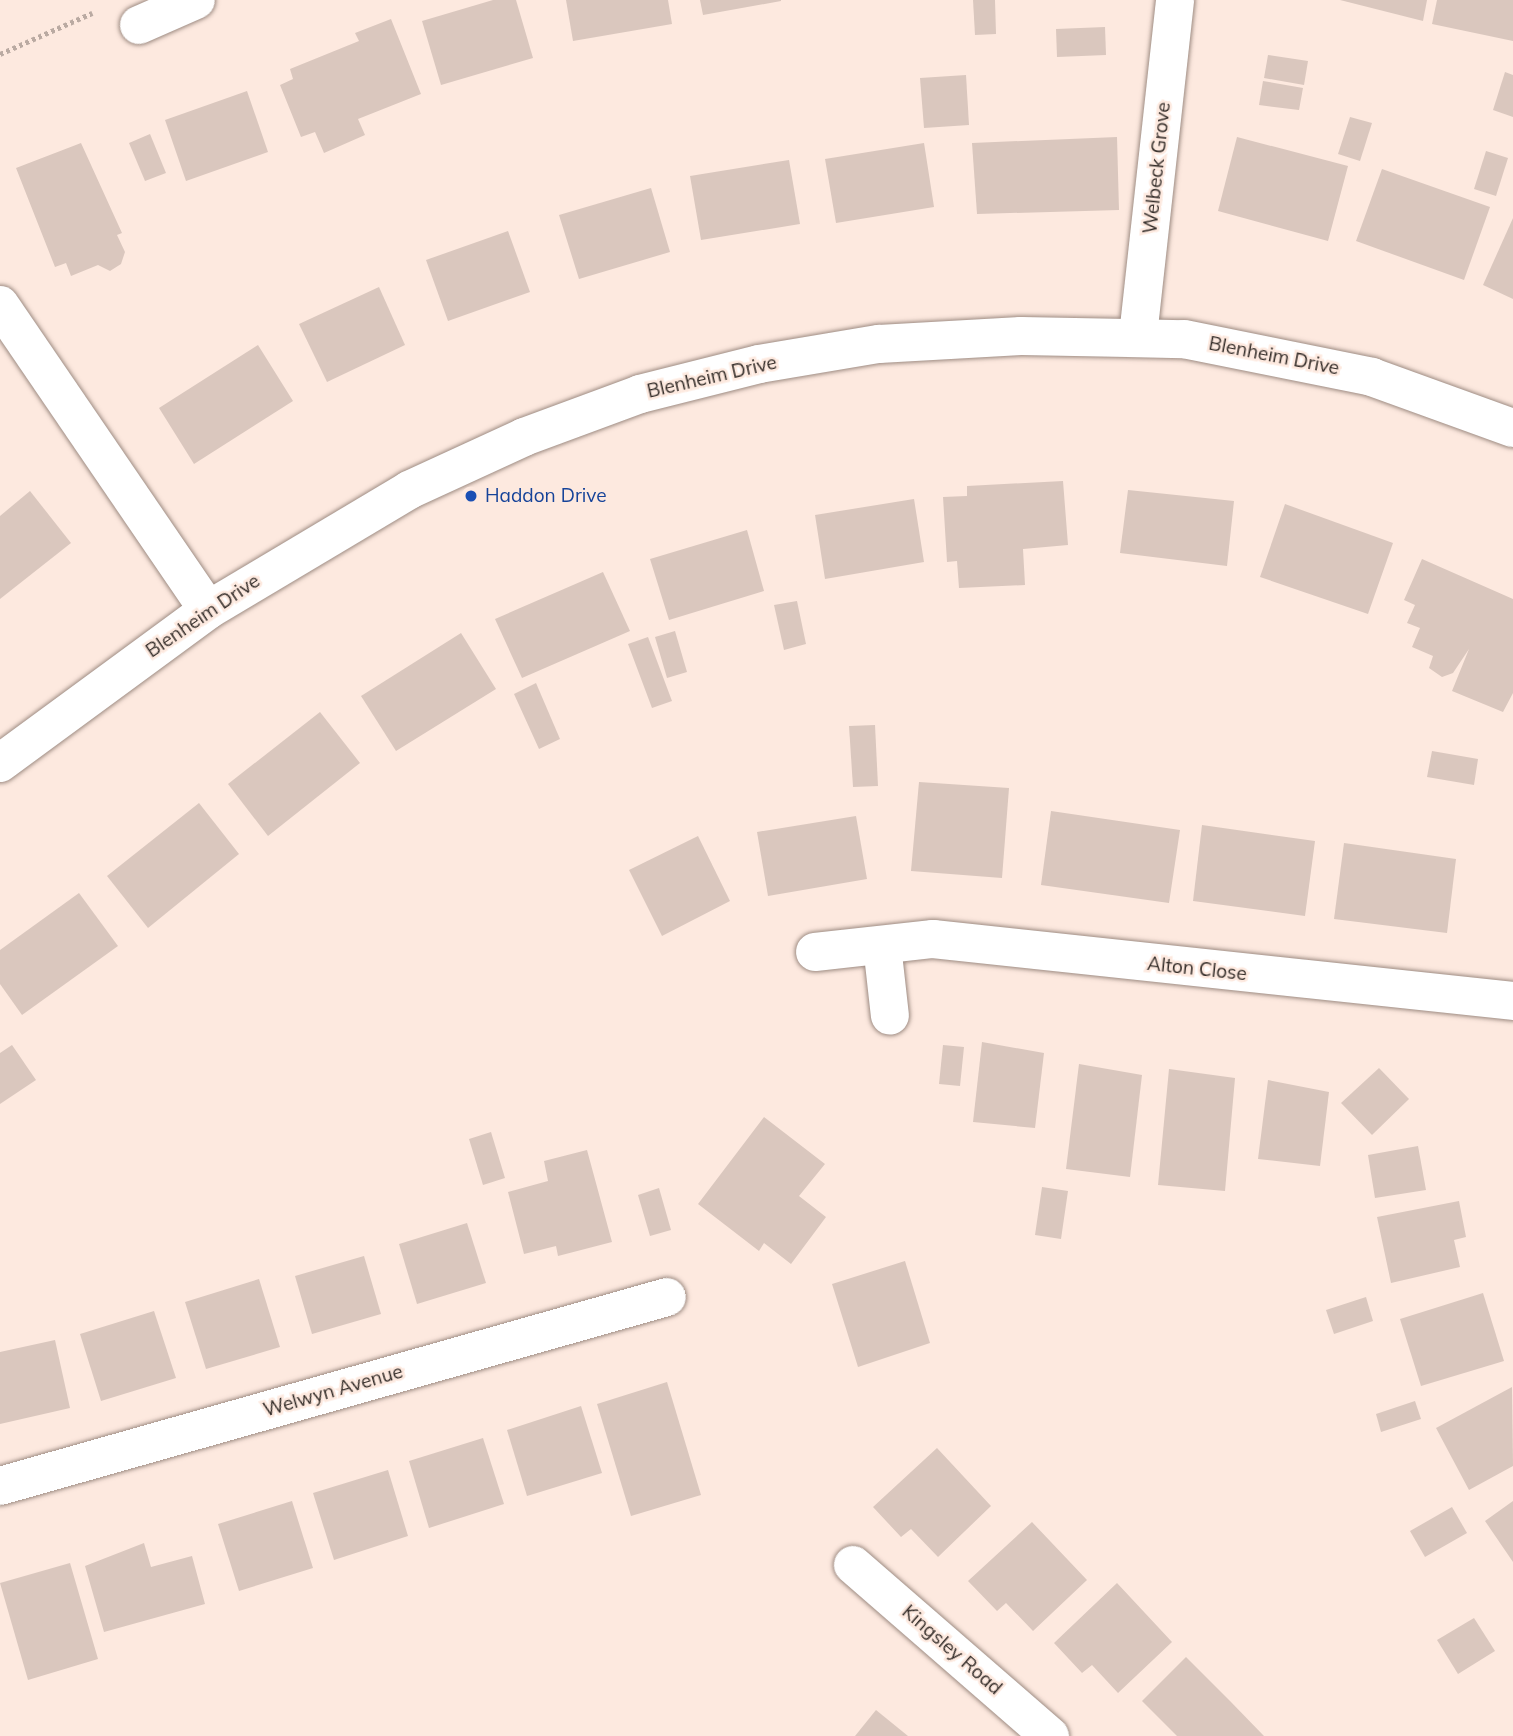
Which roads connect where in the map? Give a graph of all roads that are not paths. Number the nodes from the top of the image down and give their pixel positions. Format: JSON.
{"nodes":[{"id":1,"x":196,"y":0,"type":"edge"},
{"id":2,"x":1175,"y":0,"type":"edge"},
{"id":3,"x":139,"y":25,"type":"road end"},
{"id":4,"x":0,"y":304,"type":"edge"},
{"id":5,"x":1138,"y":336,"type":"junction"},
{"id":6,"x":1513,"y":428,"type":"edge"},
{"id":7,"x":208,"y":610,"type":"junction"},
{"id":8,"x":0,"y":763,"type":"edge"},
{"id":9,"x":882,"y":944,"type":"junction"},
{"id":10,"x":815,"y":952,"type":"dead end"},
{"id":11,"x":1513,"y":1001,"type":"edge"},
{"id":12,"x":890,"y":1016,"type":"dead end"},
{"id":13,"x":667,"y":1297,"type":"dead end"},
{"id":14,"x":0,"y":1486,"type":"edge"},
{"id":15,"x":853,"y":1565,"type":"dead end"},
{"id":16,"x":1050,"y":1736,"type":"edge"}],
"edges":[{"from":1,"to":3,"type":"street"},
{"from":2,"to":5,"type":"street","name":"Welbeck Grove"},
{"from":4,"to":7,"type":"street"},
{"from":5,"to":6,"type":"street","name":"Blenheim Drive"},
{"from":5,"to":7,"type":"street","name":"Blenheim Drive"},
{"from":7,"to":8,"type":"street","name":"Blenheim Drive"},
{"from":9,"to":10,"type":"street","name":"Alton Close"},
{"from":9,"to":11,"type":"street","name":"Alton Close"},
{"from":9,"to":12,"type":"street"},
{"from":13,"to":14,"type":"street","name":"Welwyn Avenue"},
{"from":15,"to":16,"type":"street","name":"Kingsley Road"}]}
